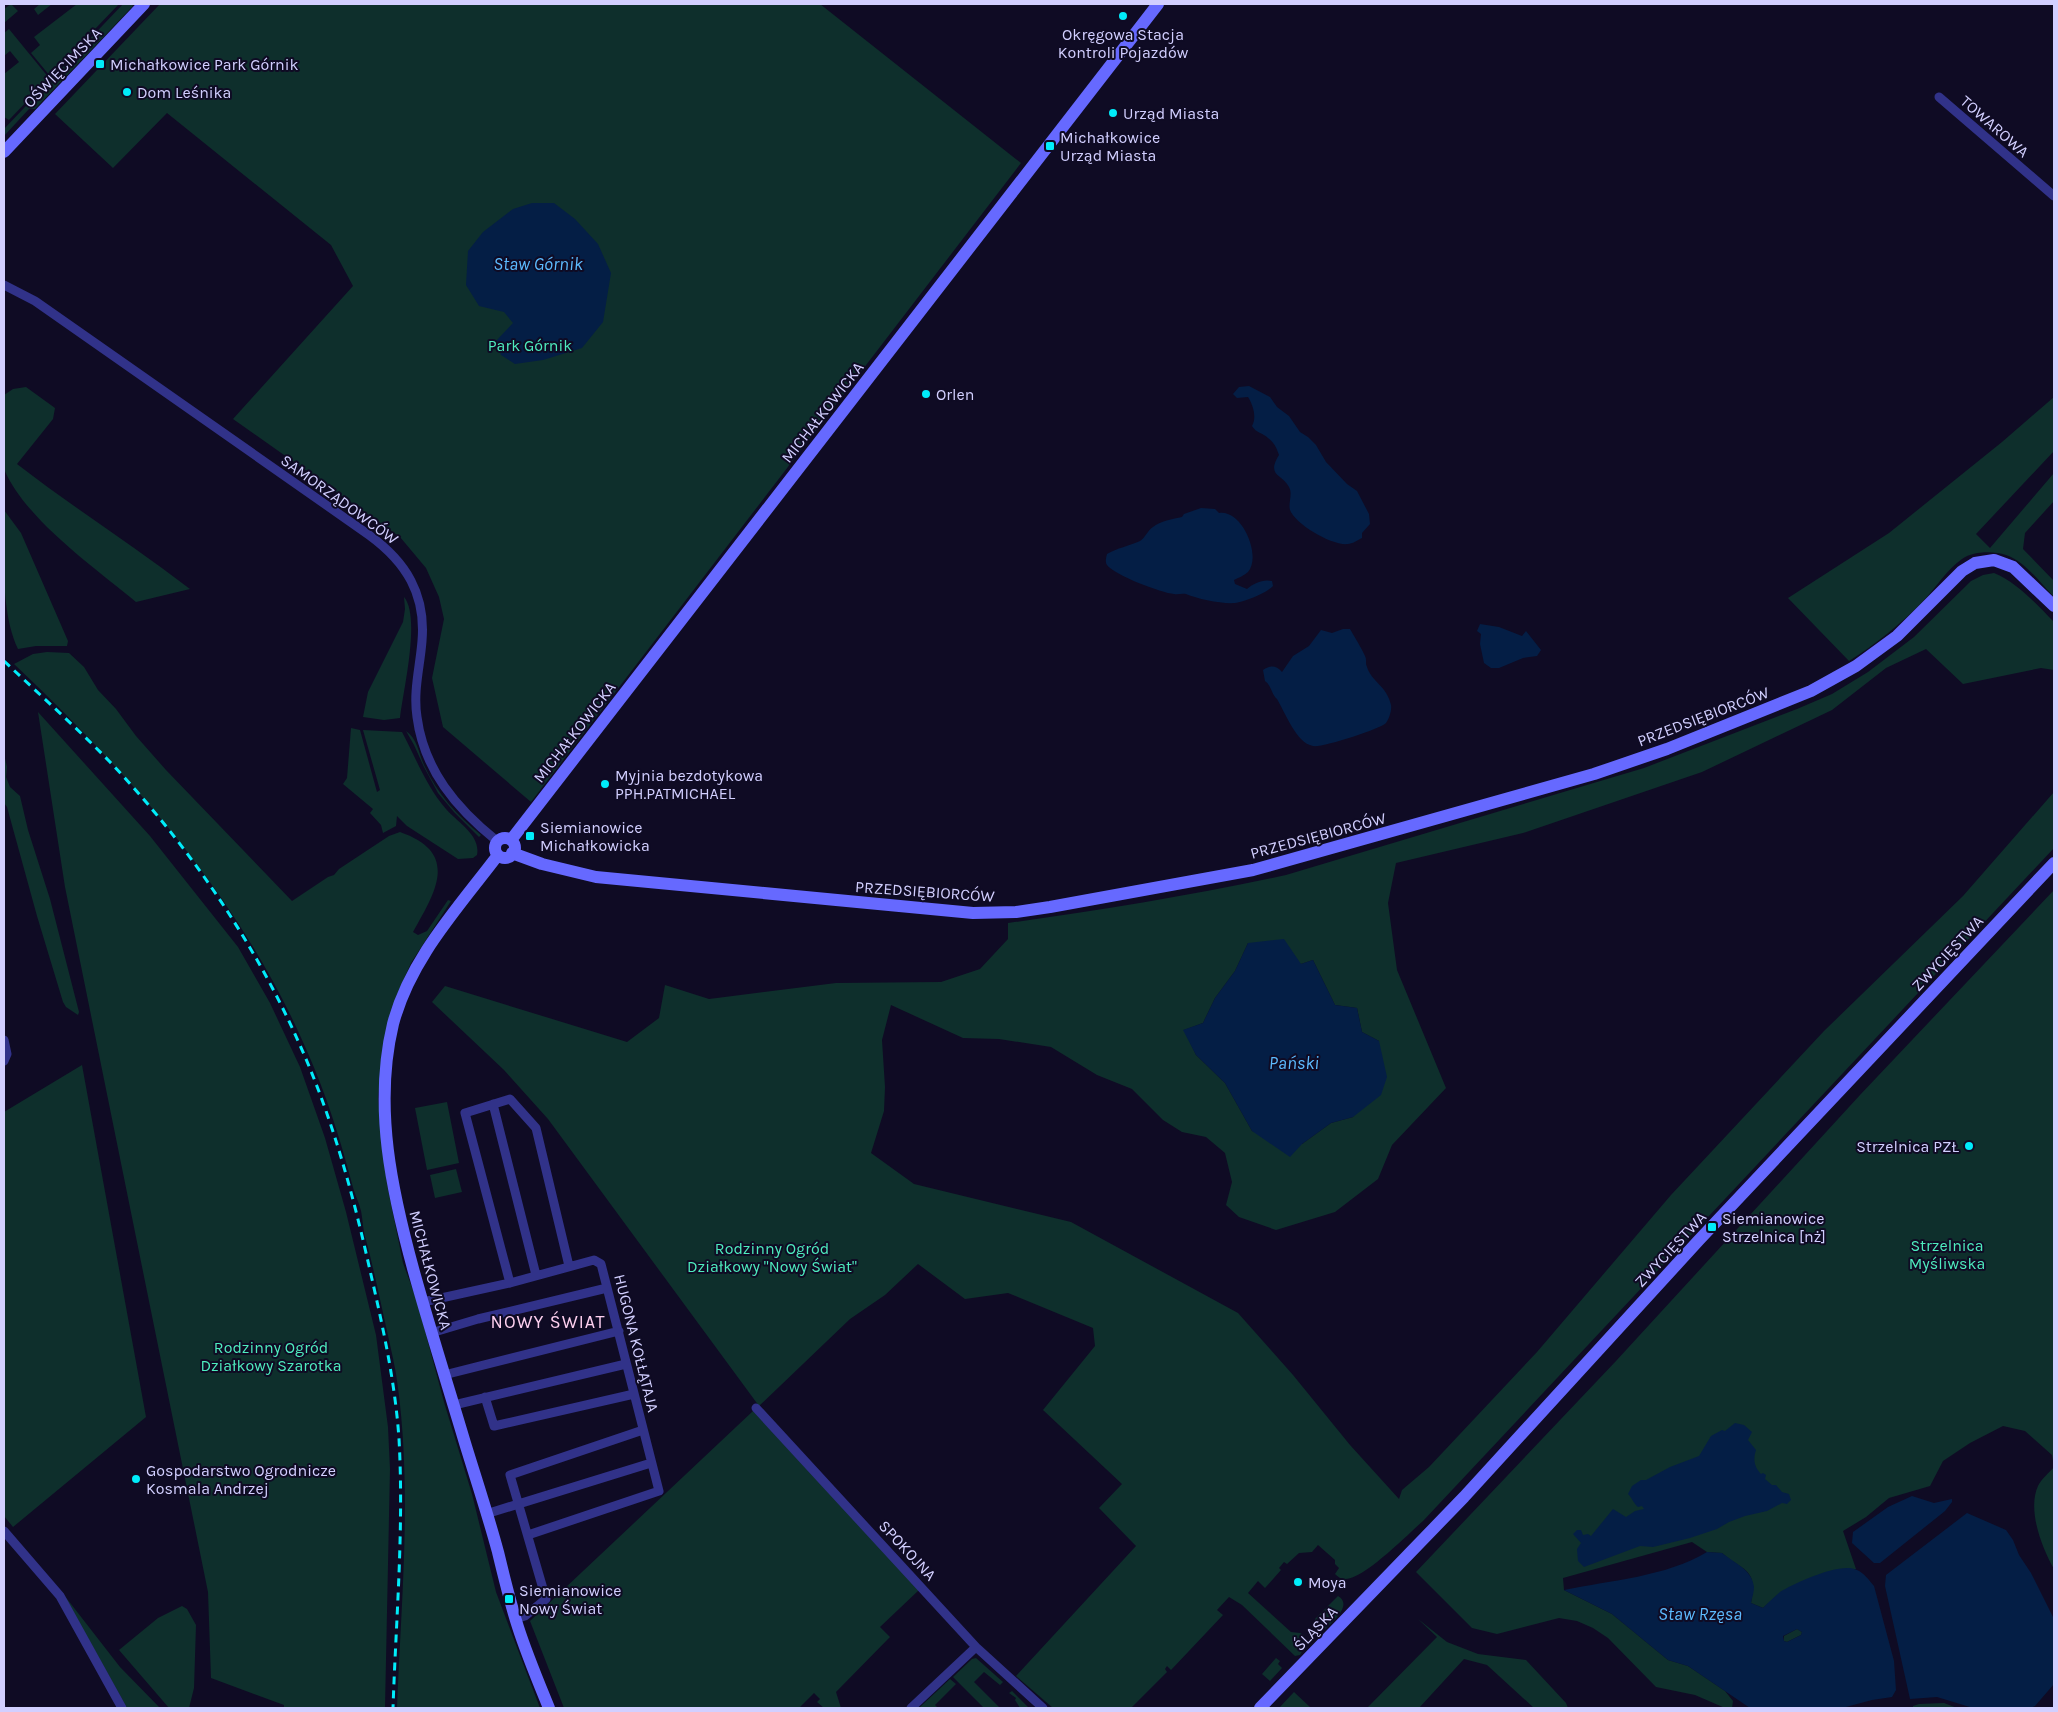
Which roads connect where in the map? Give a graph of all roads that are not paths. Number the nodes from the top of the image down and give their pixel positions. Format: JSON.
{"nodes":[{"id":1,"x":144,"y":4,"type":"edge"},
{"id":2,"x":1158,"y":4,"type":"edge"},
{"id":3,"x":1938,"y":97,"type":"dead end"},
{"id":4,"x":4,"y":152,"type":"edge"},
{"id":5,"x":2054,"y":196,"type":"edge"},
{"id":6,"x":4,"y":285,"type":"edge"},
{"id":7,"x":2054,"y":606,"type":"edge"},
{"id":8,"x":511,"y":840,"type":"junction"},
{"id":9,"x":497,"y":841,"type":"junction"},
{"id":10,"x":512,"y":853,"type":"junction"},
{"id":11,"x":498,"y":855,"type":"junction"},
{"id":12,"x":2054,"y":863,"type":"edge"},
{"id":13,"x":4,"y":1040,"type":"edge"},
{"id":14,"x":4,"y":1061,"type":"edge"},
{"id":15,"x":493,"y":1104,"type":"junction"},
{"id":16,"x":569,"y":1266,"type":"junction"},
{"id":17,"x":536,"y":1275,"type":"junction"},
{"id":18,"x":510,"y":1282,"type":"junction"},
{"id":19,"x":607,"y":1288,"type":"junction"},
{"id":20,"x":422,"y":1302,"type":"junction"},
{"id":21,"x":619,"y":1331,"type":"junction"},
{"id":22,"x":432,"y":1333,"type":"junction"},
{"id":23,"x":626,"y":1364,"type":"junction"},
{"id":24,"x":444,"y":1375,"type":"junction"},
{"id":25,"x":634,"y":1394,"type":"junction"},
{"id":26,"x":485,"y":1397,"type":"junction"},
{"id":27,"x":454,"y":1405,"type":"junction"},
{"id":28,"x":756,"y":1408,"type":"dead end"},
{"id":29,"x":643,"y":1430,"type":"junction"},
{"id":30,"x":651,"y":1463,"type":"junction"},
{"id":31,"x":519,"y":1504,"type":"junction"},
{"id":32,"x":486,"y":1514,"type":"junction"},
{"id":33,"x":4,"y":1531,"type":"edge"},
{"id":34,"x":528,"y":1535,"type":"junction"},
{"id":35,"x":1394,"y":1570,"type":"joint"},
{"id":36,"x":515,"y":1619,"type":"junction"},
{"id":37,"x":976,"y":1646,"type":"junction"},
{"id":38,"x":122,"y":1708,"type":"edge"},
{"id":39,"x":549,"y":1708,"type":"edge"},
{"id":40,"x":911,"y":1708,"type":"edge"},
{"id":41,"x":1043,"y":1708,"type":"edge"},
{"id":42,"x":1260,"y":1708,"type":"edge"}],
"edges":[{"from":1,"to":4,"type":"street","name":"OŚWIĘCIMSKA"},
{"from":2,"to":8,"type":"street","name":"MICHAŁKOWICKA"},
{"from":3,"to":5,"type":"street","name":"TOWAROWA"},
{"from":6,"to":9,"type":"street","name":"SAMORZĄDOWCÓW"},
{"from":7,"to":10,"type":"street","name":"PRZEDSIĘBIORCÓW"},
{"from":8,"to":9,"type":"street"},
{"from":8,"to":10,"type":"street"},
{"from":9,"to":11,"type":"street"},
{"from":10,"to":11,"type":"street"},
{"from":11,"to":20,"type":"street","name":"MICHAŁKOWICKA"},
{"from":12,"to":35,"type":"street","name":"ZWYCIĘSTWA"},
{"from":13,"to":14,"type":"street"},
{"from":15,"to":16,"type":"street"},
{"from":15,"to":17,"type":"street"},
{"from":15,"to":18,"type":"street"},
{"from":16,"to":17,"type":"street","name":"HUGONA KOŁŁĄTAJA"},
{"from":16,"to":19,"type":"street","name":"HUGONA KOŁŁĄTAJA"},
{"from":17,"to":18,"type":"street","name":"HUGONA KOŁŁĄTAJA"},
{"from":18,"to":20,"type":"street","name":"HUGONA KOŁŁĄTAJA"},
{"from":19,"to":21,"type":"street","name":"HUGONA KOŁŁĄTAJA"},
{"from":19,"to":22,"type":"street"},
{"from":20,"to":22,"type":"street","name":"MICHAŁKOWICKA"},
{"from":21,"to":23,"type":"street","name":"HUGONA KOŁŁĄTAJA"},
{"from":21,"to":24,"type":"street"},
{"from":22,"to":24,"type":"street","name":"MICHAŁKOWICKA"},
{"from":23,"to":25,"type":"street","name":"HUGONA KOŁŁĄTAJA"},
{"from":23,"to":26,"type":"street"},
{"from":24,"to":27,"type":"street","name":"MICHAŁKOWICKA"},
{"from":25,"to":26,"type":"street"},
{"from":25,"to":29,"type":"street","name":"HUGONA KOŁŁĄTAJA"},
{"from":26,"to":27,"type":"street"},
{"from":27,"to":32,"type":"street","name":"MICHAŁKOWICKA"},
{"from":28,"to":37,"type":"street","name":"SPOKOJNA"},
{"from":29,"to":30,"type":"street","name":"HUGONA KOŁŁĄTAJA"},
{"from":29,"to":31,"type":"street"},
{"from":30,"to":31,"type":"street"},
{"from":30,"to":34,"type":"street","name":"HUGONA KOŁŁĄTAJA"},
{"from":31,"to":32,"type":"street"},
{"from":31,"to":34,"type":"street"},
{"from":32,"to":36,"type":"street","name":"MICHAŁKOWICKA"},
{"from":33,"to":38,"type":"street"},
{"from":34,"to":36,"type":"street"},
{"from":35,"to":42,"type":"street","name":"ŚLĄSKA"},
{"from":36,"to":39,"type":"street","name":"MICHAŁKOWICKA"},
{"from":37,"to":40,"type":"street"},
{"from":37,"to":41,"type":"street","name":"SPOKOJNA"}]}
